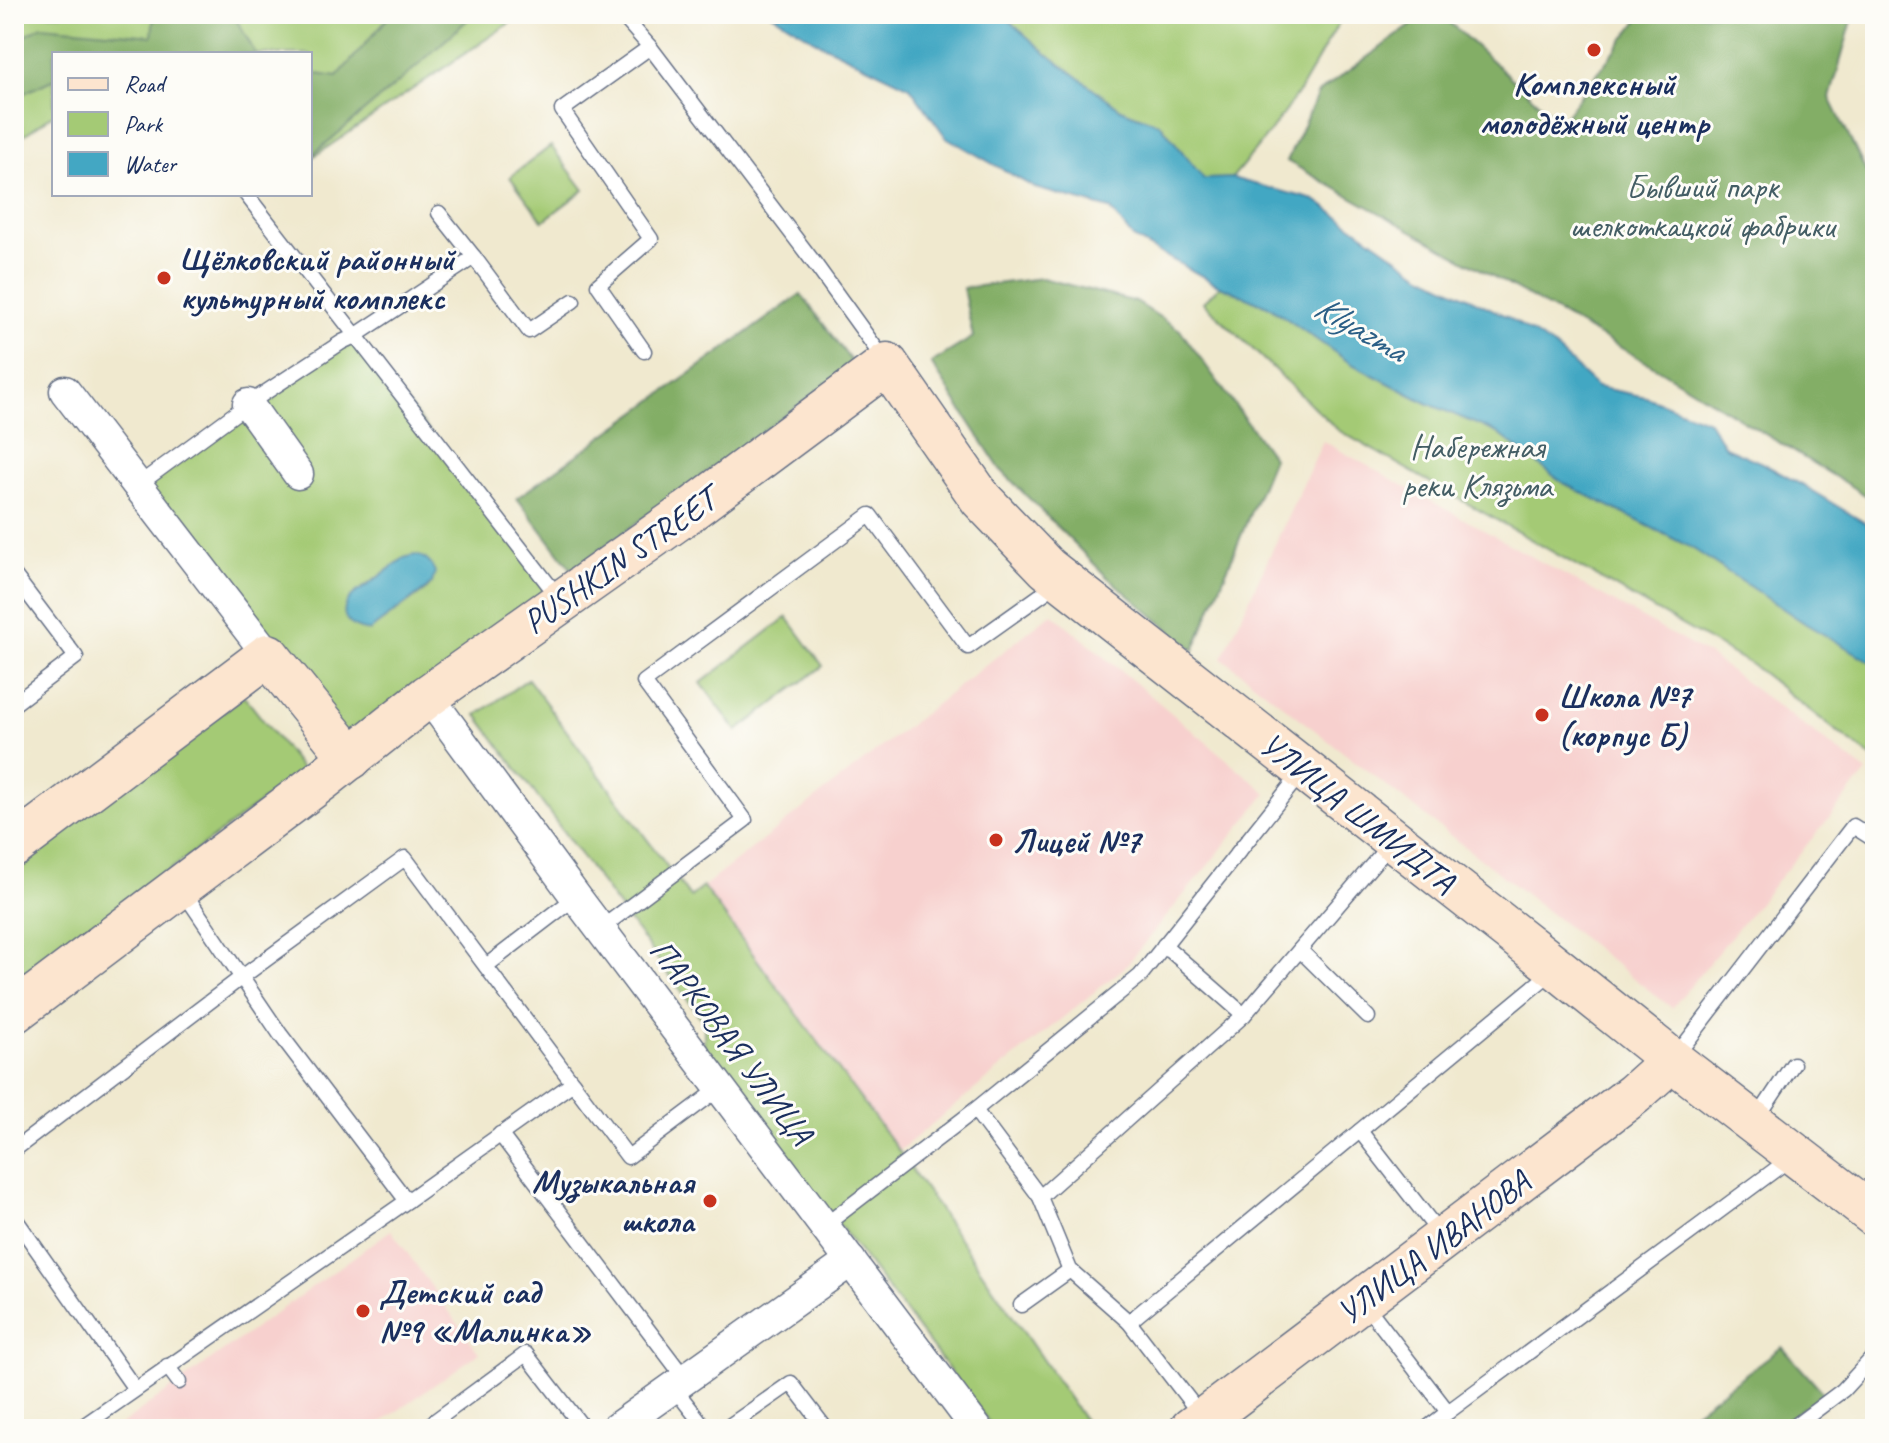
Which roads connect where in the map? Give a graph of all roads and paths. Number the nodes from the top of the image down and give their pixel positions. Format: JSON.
{"nodes":[{"id":1,"x":621,"y":14,"type":"edge"},
{"id":2,"x":650,"y":47,"type":"junction"},
{"id":3,"x":248,"y":196,"type":"edge"},
{"id":4,"x":439,"y":213,"type":"dead end"},
{"id":5,"x":474,"y":257,"type":"junction"},
{"id":6,"x":573,"y":301,"type":"dead end"},
{"id":7,"x":355,"y":336,"type":"junction"},
{"id":8,"x":644,"y":351,"type":"dead end"},
{"id":9,"x":887,"y":364,"type":"junction"},
{"id":10,"x":65,"y":391,"type":"dead end"},
{"id":11,"x":248,"y":404,"type":"junction"},
{"id":12,"x":298,"y":474,"type":"dead end"},
{"id":13,"x":138,"y":485,"type":"junction"},
{"id":14,"x":14,"y":575,"type":"edge"},
{"id":15,"x":1062,"y":580,"type":"junction"},
{"id":16,"x":562,"y":602,"type":"junction"},
{"id":17,"x":268,"y":655,"type":"junction"},
{"id":18,"x":428,"y":696,"type":"junction"},
{"id":19,"x":14,"y":704,"type":"edge"},
{"id":20,"x":337,"y":769,"type":"junction"},
{"id":21,"x":1303,"y":769,"type":"junction"},
{"id":22,"x":1394,"y":840,"type":"junction"},
{"id":23,"x":1875,"y":840,"type":"edge"},
{"id":24,"x":14,"y":846,"type":"edge"},
{"id":25,"x":180,"y":888,"type":"junction"},
{"id":26,"x":576,"y":897,"type":"junction"},
{"id":27,"x":600,"y":929,"type":"junction"},
{"id":28,"x":1164,"y":945,"type":"junction"},
{"id":29,"x":1300,"y":950,"type":"junction"},
{"id":30,"x":486,"y":966,"type":"junction"},
{"id":31,"x":1557,"y":968,"type":"junction"},
{"id":32,"x":242,"y":977,"type":"junction"},
{"id":33,"x":14,"y":1012,"type":"edge"},
{"id":34,"x":1244,"y":1015,"type":"junction"},
{"id":35,"x":1368,"y":1017,"type":"dead end"},
{"id":36,"x":1672,"y":1060,"type":"junction"},
{"id":37,"x":1793,"y":1064,"type":"dead end"},
{"id":38,"x":573,"y":1083,"type":"junction"},
{"id":39,"x":720,"y":1088,"type":"junction"},
{"id":40,"x":975,"y":1110,"type":"junction"},
{"id":41,"x":1754,"y":1123,"type":"junction"},
{"id":42,"x":1360,"y":1131,"type":"junction"},
{"id":43,"x":500,"y":1134,"type":"junction"},
{"id":44,"x":14,"y":1150,"type":"edge"},
{"id":45,"x":1796,"y":1155,"type":"junction"},
{"id":46,"x":1040,"y":1197,"type":"junction"},
{"id":47,"x":407,"y":1201,"type":"junction"},
{"id":48,"x":1875,"y":1216,"type":"edge"},
{"id":49,"x":14,"y":1217,"type":"edge"},
{"id":50,"x":824,"y":1226,"type":"junction"},
{"id":51,"x":1444,"y":1239,"type":"junction"},
{"id":52,"x":325,"y":1258,"type":"junction"},
{"id":53,"x":851,"y":1261,"type":"junction"},
{"id":54,"x":334,"y":1270,"type":"dead end"},
{"id":55,"x":1070,"y":1270,"type":"junction"},
{"id":56,"x":1363,"y":1300,"type":"junction"},
{"id":57,"x":1021,"y":1305,"type":"dead end"},
{"id":58,"x":1129,"y":1322,"type":"junction"},
{"id":59,"x":1875,"y":1355,"type":"edge"},
{"id":60,"x":167,"y":1366,"type":"junction"},
{"id":61,"x":179,"y":1382,"type":"dead end"},
{"id":62,"x":680,"y":1384,"type":"junction"},
{"id":63,"x":135,"y":1389,"type":"junction"},
{"id":64,"x":1448,"y":1412,"type":"junction"},
{"id":65,"x":1198,"y":1424,"type":"edge"},
{"id":66,"x":79,"y":1429,"type":"edge"},
{"id":67,"x":424,"y":1429,"type":"edge"},
{"id":68,"x":584,"y":1429,"type":"edge"},
{"id":69,"x":615,"y":1429,"type":"edge"},
{"id":70,"x":706,"y":1429,"type":"edge"},
{"id":71,"x":725,"y":1429,"type":"edge"},
{"id":72,"x":826,"y":1429,"type":"edge"},
{"id":73,"x":977,"y":1429,"type":"edge"},
{"id":74,"x":1426,"y":1429,"type":"edge"},
{"id":75,"x":1791,"y":1429,"type":"edge"}],
"edges":[{"from":1,"to":2,"type":"lane"},
{"from":2,"to":8,"type":"lane"},
{"from":2,"to":9,"type":"lane"},
{"from":3,"to":7,"type":"lane"},
{"from":4,"to":5,"type":"lane"},
{"from":5,"to":6,"type":"lane"},
{"from":5,"to":7,"type":"lane"},
{"from":7,"to":11,"type":"lane"},
{"from":7,"to":16,"type":"lane"},
{"from":9,"to":15,"type":"street","name":"УЛИЦА ШМИДТА"},
{"from":9,"to":16,"type":"street","name":"PUSHKIN STREET"},
{"from":10,"to":13,"type":"street"},
{"from":11,"to":12,"type":"street"},
{"from":11,"to":13,"type":"lane"},
{"from":13,"to":17,"type":"street"},
{"from":14,"to":19,"type":"lane"},
{"from":15,"to":21,"type":"street","name":"УЛИЦА ШМИДТА"},
{"from":15,"to":27,"type":"lane"},
{"from":16,"to":18,"type":"street","name":"PUSHKIN STREET"},
{"from":17,"to":20,"type":"street"},
{"from":17,"to":24,"type":"street"},
{"from":18,"to":20,"type":"street","name":"PUSHKIN STREET"},
{"from":18,"to":26,"type":"street","name":"ПАРКОВАЯ УЛИЦА"},
{"from":20,"to":25,"type":"street","name":"PUSHKIN STREET"},
{"from":21,"to":22,"type":"street","name":"УЛИЦА ШМИДТА"},
{"from":21,"to":28,"type":"lane"},
{"from":22,"to":29,"type":"lane"},
{"from":22,"to":31,"type":"street","name":"УЛИЦА ШМИДТА"},
{"from":23,"to":36,"type":"lane"},
{"from":25,"to":32,"type":"lane"},
{"from":25,"to":33,"type":"street","name":"PUSHKIN STREET"},
{"from":26,"to":27,"type":"street","name":"ПАРКОВАЯ УЛИЦА"},
{"from":26,"to":30,"type":"lane"},
{"from":27,"to":39,"type":"street","name":"ПАРКОВАЯ УЛИЦА"},
{"from":28,"to":34,"type":"lane"},
{"from":28,"to":40,"type":"lane"},
{"from":29,"to":34,"type":"lane"},
{"from":29,"to":35,"type":"lane"},
{"from":30,"to":32,"type":"lane"},
{"from":30,"to":38,"type":"lane"},
{"from":31,"to":36,"type":"street","name":"УЛИЦА ШМИДТА"},
{"from":31,"to":42,"type":"lane"},
{"from":32,"to":44,"type":"lane"},
{"from":32,"to":47,"type":"lane"},
{"from":34,"to":46,"type":"lane"},
{"from":36,"to":41,"type":"street","name":"УЛИЦА ШМИДТА"},
{"from":36,"to":51,"type":"street","name":"УЛИЦА ИВАНОВА"},
{"from":37,"to":41,"type":"lane"},
{"from":38,"to":39,"type":"lane"},
{"from":38,"to":43,"type":"lane"},
{"from":39,"to":50,"type":"street","name":"ПАРКОВАЯ УЛИЦА"},
{"from":40,"to":46,"type":"lane"},
{"from":40,"to":50,"type":"lane"},
{"from":41,"to":45,"type":"street","name":"УЛИЦА ШМИДТА"},
{"from":42,"to":51,"type":"lane"},
{"from":42,"to":58,"type":"lane"},
{"from":43,"to":47,"type":"lane"},
{"from":43,"to":62,"type":"lane"},
{"from":45,"to":48,"type":"street","name":"УЛИЦА ШМИДТА"},
{"from":45,"to":64,"type":"lane"},
{"from":46,"to":55,"type":"lane"},
{"from":47,"to":52,"type":"lane"},
{"from":49,"to":63,"type":"lane"},
{"from":50,"to":53,"type":"street","name":"ПАРКОВАЯ УЛИЦА"},
{"from":51,"to":56,"type":"street","name":"УЛИЦА ИВАНОВА"},
{"from":52,"to":54,"type":"lane"},
{"from":52,"to":60,"type":"lane"},
{"from":53,"to":62,"type":"street"},
{"from":53,"to":73,"type":"street","name":"ПАРКОВАЯ УЛИЦА"},
{"from":55,"to":57,"type":"lane"},
{"from":55,"to":58,"type":"lane"},
{"from":56,"to":64,"type":"lane"},
{"from":56,"to":65,"type":"street","name":"УЛИЦА ИВАНОВА"},
{"from":58,"to":65,"type":"lane"},
{"from":59,"to":75,"type":"lane"},
{"from":60,"to":61,"type":"lane"},
{"from":60,"to":63,"type":"lane"},
{"from":62,"to":69,"type":"street"},
{"from":62,"to":70,"type":"lane"},
{"from":63,"to":66,"type":"lane"},
{"from":64,"to":74,"type":"lane"},
{"from":67,"to":68,"type":"lane"},
{"from":71,"to":72,"type":"lane"}]}
